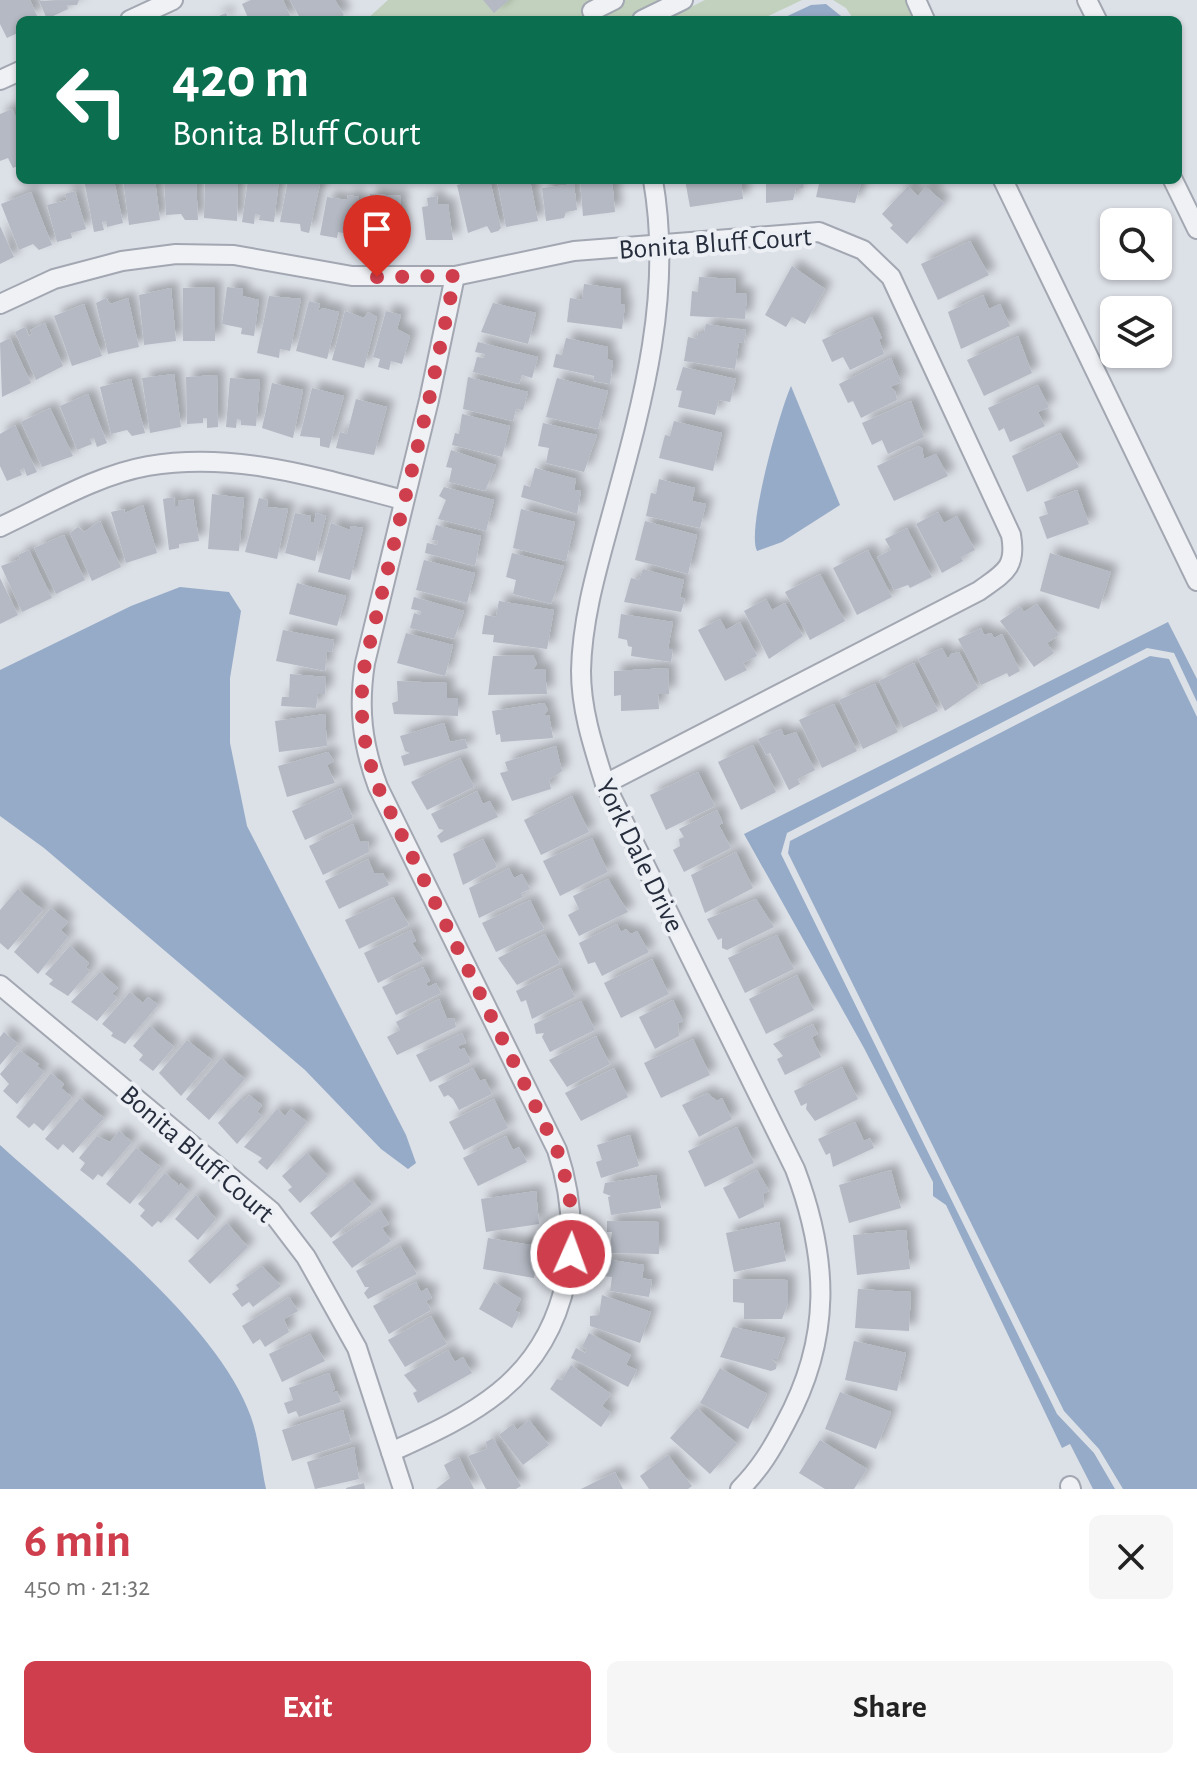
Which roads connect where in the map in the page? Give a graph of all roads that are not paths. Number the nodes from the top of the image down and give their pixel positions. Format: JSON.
{"nodes":[{"id":1,"x":173,"y":0,"type":"edge"},
{"id":2,"x":614,"y":0,"type":"edge"},
{"id":3,"x":683,"y":0,"type":"edge"},
{"id":4,"x":590,"y":10,"type":"edge"},
{"id":5,"x":139,"y":16,"type":"edge"},
{"id":6,"x":650,"y":16,"type":"edge"},
{"id":7,"x":653,"y":184,"type":"edge"},
{"id":8,"x":1005,"y":184,"type":"edge"},
{"id":9,"x":1175,"y":184,"type":"edge"},
{"id":10,"x":1197,"y":229,"type":"edge"},
{"id":11,"x":661,"y":245,"type":"junction"},
{"id":12,"x":455,"y":276,"type":"junction"},
{"id":13,"x":0,"y":304,"type":"edge"},
{"id":14,"x":403,"y":500,"type":"junction"},
{"id":15,"x":0,"y":527,"type":"edge"},
{"id":16,"x":1197,"y":581,"type":"edge"},
{"id":17,"x":605,"y":784,"type":"junction"},
{"id":18,"x":0,"y":985,"type":"edge"},
{"id":19,"x":391,"y":1452,"type":"junction"},
{"id":20,"x":403,"y":1489,"type":"edge"},
{"id":21,"x":740,"y":1489,"type":"edge"}],
"edges":[{"from":1,"to":5,"type":"street"},
{"from":2,"to":4,"type":"street"},
{"from":3,"to":6,"type":"street"},
{"from":7,"to":11,"type":"street","name":"York Dale Drive"},
{"from":8,"to":16,"type":"street"},
{"from":9,"to":10,"type":"street"},
{"from":11,"to":12,"type":"street","name":"Bonita Bluff Court"},
{"from":11,"to":17,"type":"street","name":"York Dale Drive"},
{"from":11,"to":17,"type":"street","name":"Bonita Bluff Court"},
{"from":12,"to":13,"type":"street","name":"Bonita Bluff Court"},
{"from":12,"to":14,"type":"street"},
{"from":14,"to":15,"type":"street"},
{"from":14,"to":19,"type":"street"},
{"from":17,"to":21,"type":"street","name":"York Dale Drive"},
{"from":18,"to":19,"type":"street","name":"Bonita Bluff Court"},
{"from":19,"to":20,"type":"street","name":"Bonita Bluff Court"}]}
